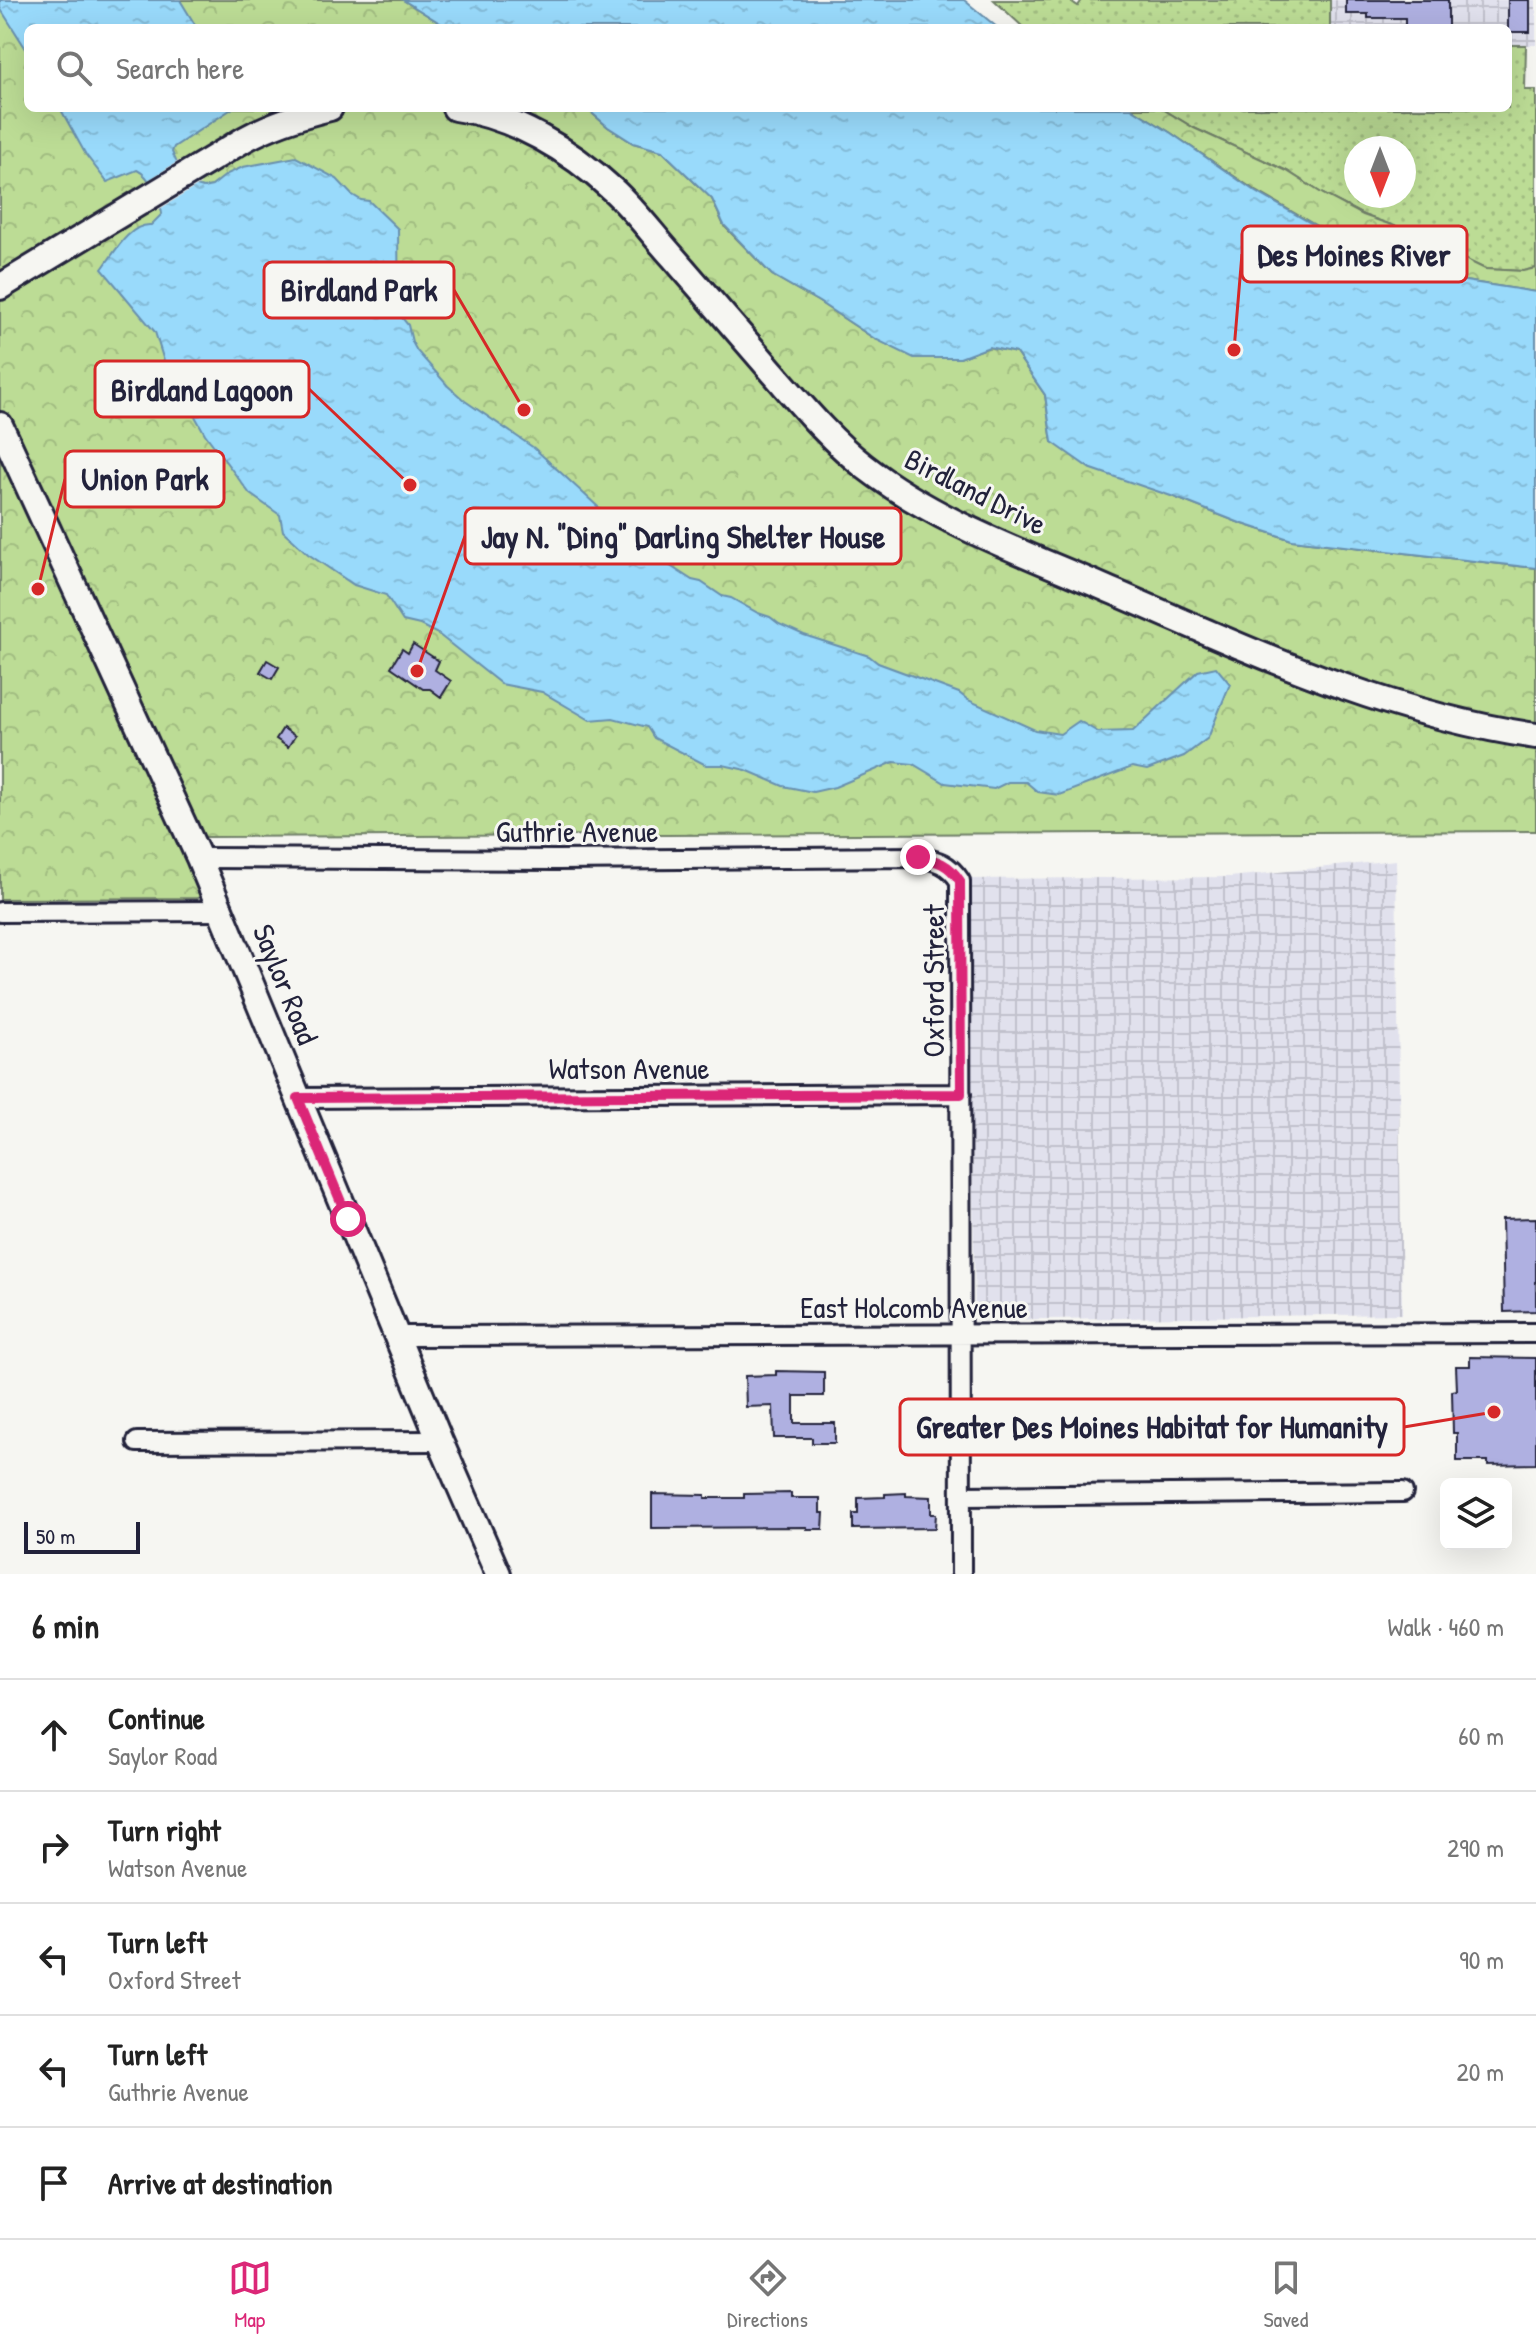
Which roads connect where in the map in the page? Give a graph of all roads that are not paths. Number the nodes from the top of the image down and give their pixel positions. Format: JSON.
{"nodes":[{"id":1,"x":313,"y":112,"type":"edge"},
{"id":2,"x":470,"y":112,"type":"edge"},
{"id":3,"x":0,"y":287,"type":"edge"},
{"id":4,"x":0,"y":425,"type":"edge"},
{"id":5,"x":1536,"y":736,"type":"edge"},
{"id":6,"x":199,"y":858,"type":"junction"},
{"id":7,"x":953,"y":870,"type":"joint"},
{"id":8,"x":221,"y":911,"type":"junction"},
{"id":9,"x":0,"y":912,"type":"edge"},
{"id":10,"x":961,"y":1094,"type":"junction"},
{"id":11,"x":298,"y":1098,"type":"junction"},
{"id":12,"x":1536,"y":1333,"type":"edge"},
{"id":13,"x":961,"y":1334,"type":"junction"},
{"id":14,"x":397,"y":1336,"type":"junction"},
{"id":15,"x":440,"y":1441,"type":"junction"},
{"id":16,"x":137,"y":1442,"type":"dead end"},
{"id":17,"x":1403,"y":1492,"type":"dead end"},
{"id":18,"x":962,"y":1496,"type":"junction"},
{"id":19,"x":498,"y":1574,"type":"edge"},
{"id":20,"x":961,"y":1574,"type":"edge"}],
"edges":[{"from":1,"to":3,"type":"street"},
{"from":2,"to":5,"type":"street","name":"Birdland Drive"},
{"from":4,"to":6,"type":"street","name":"Saylor Road"},
{"from":6,"to":7,"type":"street","name":"Guthrie Avenue"},
{"from":6,"to":8,"type":"street","name":"Saylor Road"},
{"from":7,"to":10,"type":"street","name":"Oxford Street"},
{"from":8,"to":9,"type":"street"},
{"from":8,"to":11,"type":"street","name":"Saylor Road"},
{"from":10,"to":11,"type":"street","name":"Watson Avenue"},
{"from":10,"to":13,"type":"street","name":"Oxford Street"},
{"from":11,"to":14,"type":"street","name":"Saylor Road"},
{"from":12,"to":13,"type":"street","name":"East Holcomb Avenue"},
{"from":13,"to":14,"type":"street","name":"East Holcomb Avenue"},
{"from":13,"to":18,"type":"street","name":"Oxford Street"},
{"from":14,"to":15,"type":"street","name":"Saylor Road"},
{"from":15,"to":16,"type":"street"},
{"from":15,"to":19,"type":"street","name":"Saylor Road"},
{"from":17,"to":18,"type":"street"},
{"from":18,"to":20,"type":"street","name":"Oxford Street"}]}
